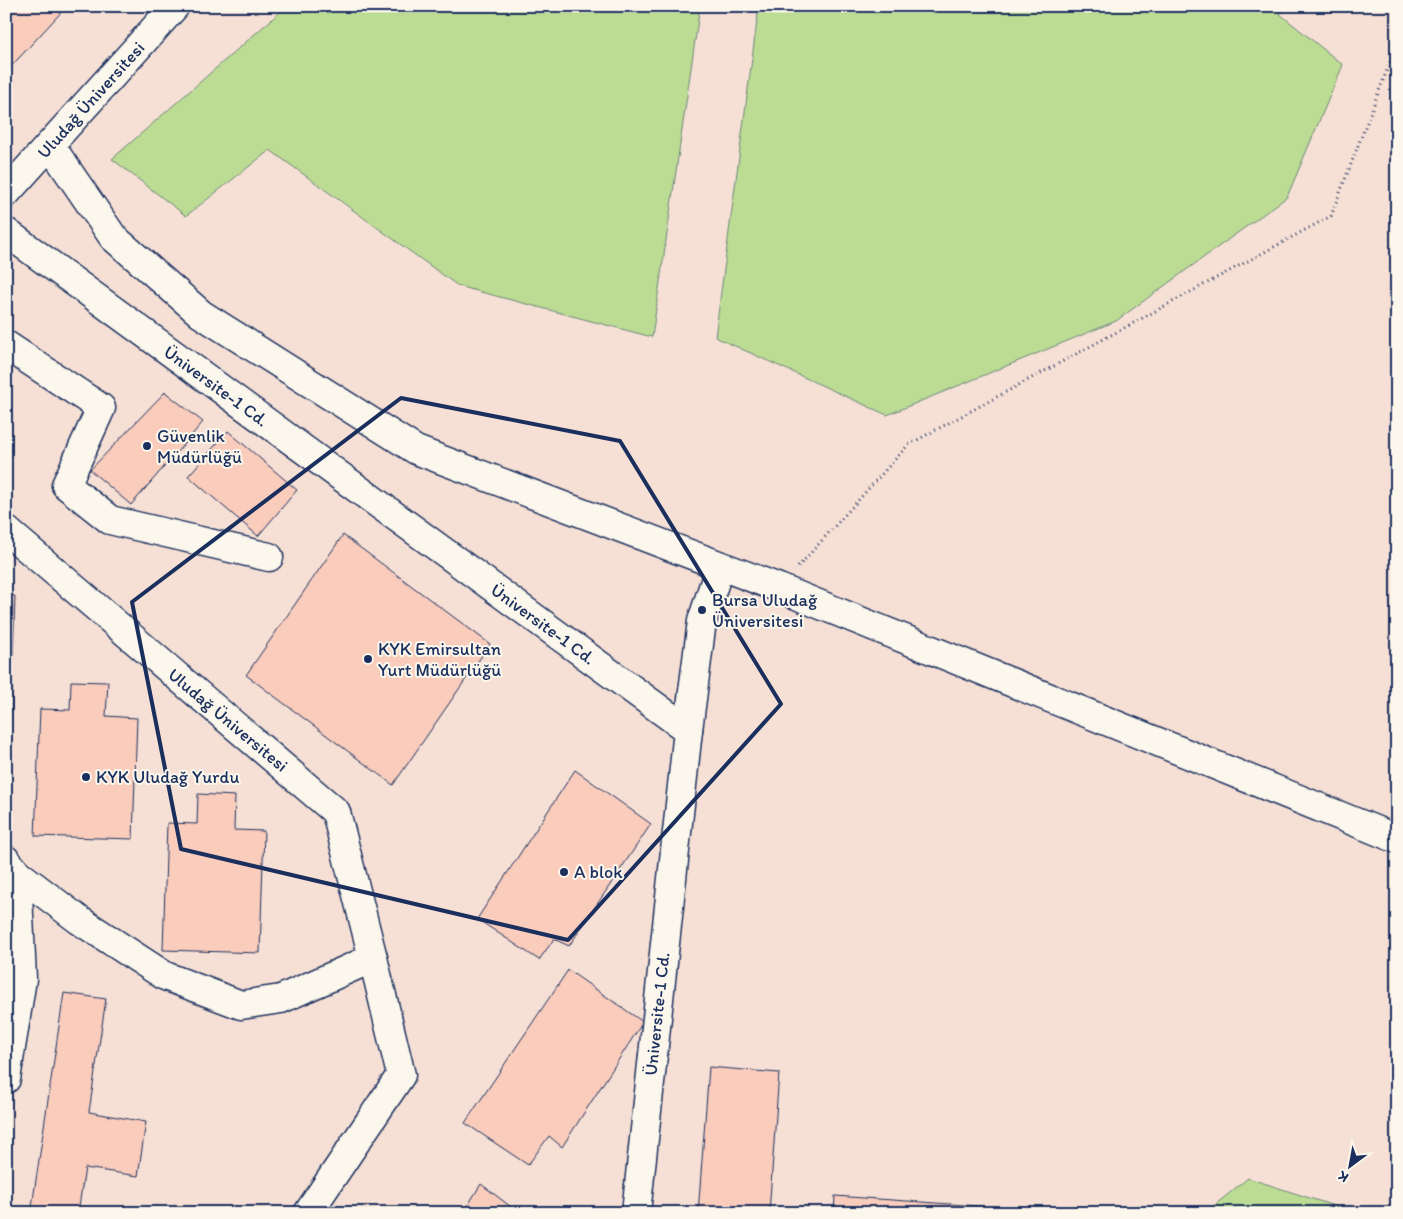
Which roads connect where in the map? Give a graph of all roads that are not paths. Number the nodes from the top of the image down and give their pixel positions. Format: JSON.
{"nodes":[{"id":1,"x":176,"y":6,"type":"edge"},
{"id":2,"x":50,"y":145,"type":"junction"},
{"id":3,"x":6,"y":193,"type":"edge"},
{"id":4,"x":6,"y":232,"type":"edge"},
{"id":5,"x":6,"y":345,"type":"edge"},
{"id":6,"x":6,"y":530,"type":"edge"},
{"id":7,"x":269,"y":557,"type":"dead end"},
{"id":8,"x":720,"y":566,"type":"junction"},
{"id":9,"x":688,"y":730,"type":"junction"},
{"id":10,"x":1397,"y":839,"type":"edge"},
{"id":11,"x":12,"y":867,"type":"edge"},
{"id":12,"x":373,"y":958,"type":"junction"},
{"id":13,"x":6,"y":1079,"type":"edge"},
{"id":14,"x":633,"y":1207,"type":"edge"},
{"id":15,"x":308,"y":1213,"type":"edge"}],
"edges":[{"from":1,"to":2,"type":"street","name":"Uludağ Üniversitesi"},
{"from":2,"to":3,"type":"street","name":"Uludağ Üniversitesi"},
{"from":2,"to":8,"type":"street"},
{"from":4,"to":9,"type":"street","name":"Üniversite-1 Cd."},
{"from":5,"to":7,"type":"street"},
{"from":6,"to":12,"type":"street","name":"Uludağ Üniversitesi"},
{"from":8,"to":9,"type":"street"},
{"from":8,"to":10,"type":"street"},
{"from":9,"to":14,"type":"street","name":"Üniversite-1 Cd."},
{"from":11,"to":12,"type":"street"},
{"from":11,"to":13,"type":"street"},
{"from":12,"to":15,"type":"street","name":"Uludağ Üniversitesi"}]}
